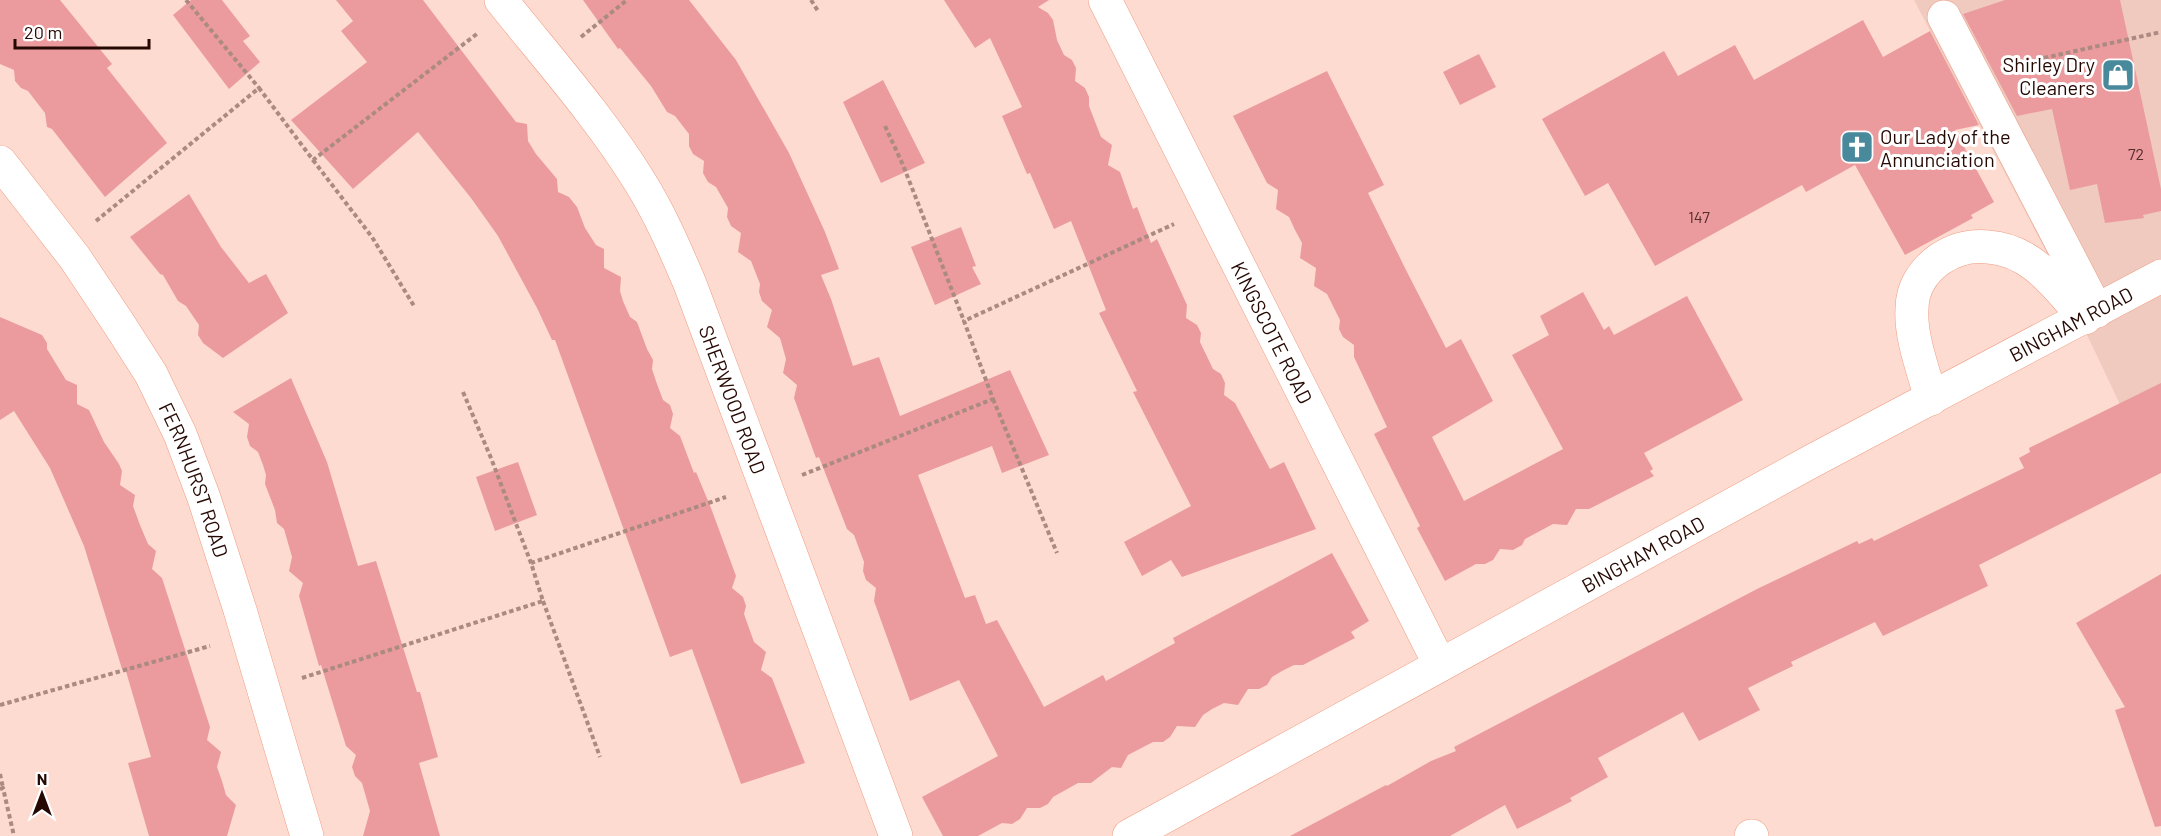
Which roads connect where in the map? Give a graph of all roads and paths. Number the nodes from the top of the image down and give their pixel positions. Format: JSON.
{"nodes":[{"id":1,"x":186,"y":0,"type":"edge"},
{"id":2,"x":501,"y":0,"type":"edge"},
{"id":3,"x":627,"y":0,"type":"edge"},
{"id":4,"x":811,"y":0,"type":"edge"},
{"id":5,"x":1106,"y":0,"type":"edge"},
{"id":6,"x":818,"y":11,"type":"dead end"},
{"id":7,"x":1944,"y":17,"type":"dead end"},
{"id":8,"x":483,"y":28,"type":"dead end"},
{"id":9,"x":2161,"y":32,"type":"edge"},
{"id":10,"x":575,"y":42,"type":"dead end"},
{"id":11,"x":1980,"y":87,"type":"junction"},
{"id":12,"x":260,"y":88,"type":"junction"},
{"id":13,"x":885,"y":126,"type":"dead end"},
{"id":14,"x":313,"y":160,"type":"junction"},
{"id":15,"x":0,"y":162,"type":"edge"},
{"id":16,"x":1181,"y":221,"type":"dead end"},
{"id":17,"x":92,"y":224,"type":"dead end"},
{"id":18,"x":2161,"y":276,"type":"edge"},
{"id":19,"x":414,"y":306,"type":"dead end"},
{"id":20,"x":2091,"y":314,"type":"junction"},
{"id":21,"x":964,"y":321,"type":"junction"},
{"id":22,"x":464,"y":392,"type":"dead end"},
{"id":23,"x":993,"y":399,"type":"junction"},
{"id":24,"x":1931,"y":399,"type":"junction"},
{"id":25,"x":796,"y":477,"type":"dead end"},
{"id":26,"x":735,"y":494,"type":"dead end"},
{"id":27,"x":1057,"y":553,"type":"dead end"},
{"id":28,"x":531,"y":563,"type":"junction"},
{"id":29,"x":543,"y":601,"type":"junction"},
{"id":30,"x":217,"y":644,"type":"dead end"},
{"id":31,"x":1440,"y":665,"type":"junction"},
{"id":32,"x":296,"y":681,"type":"dead end"},
{"id":33,"x":0,"y":705,"type":"edge"},
{"id":34,"x":600,"y":757,"type":"dead end"},
{"id":35,"x":0,"y":774,"type":"edge"},
{"id":36,"x":2,"y":788,"type":"edge"},
{"id":37,"x":14,"y":836,"type":"edge"},
{"id":38,"x":307,"y":836,"type":"edge"},
{"id":39,"x":896,"y":836,"type":"edge"},
{"id":40,"x":1129,"y":836,"type":"edge"}],
"edges":[{"from":1,"to":12,"type":"path"},
{"from":2,"to":39,"type":"street","name":"SHERWOOD ROAD"},
{"from":3,"to":10,"type":"path"},
{"from":4,"to":6,"type":"path"},
{"from":5,"to":31,"type":"street","name":"KINGSCOTE ROAD"},
{"from":7,"to":11,"type":"street"},
{"from":8,"to":14,"type":"path"},
{"from":9,"to":11,"type":"path"},
{"from":11,"to":20,"type":"street"},
{"from":12,"to":14,"type":"path"},
{"from":12,"to":17,"type":"path"},
{"from":13,"to":21,"type":"path"},
{"from":14,"to":19,"type":"path"},
{"from":15,"to":38,"type":"street","name":"FERNHURST ROAD"},
{"from":16,"to":21,"type":"path"},
{"from":18,"to":20,"type":"street","name":"BINGHAM ROAD"},
{"from":20,"to":24,"type":"street","name":"BINGHAM ROAD"},
{"from":20,"to":24,"type":"street"},
{"from":21,"to":23,"type":"path"},
{"from":22,"to":28,"type":"path"},
{"from":23,"to":25,"type":"path"},
{"from":23,"to":27,"type":"path"},
{"from":24,"to":31,"type":"street","name":"BINGHAM ROAD"},
{"from":26,"to":28,"type":"path"},
{"from":28,"to":29,"type":"path"},
{"from":29,"to":32,"type":"path"},
{"from":29,"to":34,"type":"path"},
{"from":30,"to":33,"type":"path"},
{"from":31,"to":40,"type":"street","name":"BINGHAM ROAD"},
{"from":35,"to":36,"type":"path"},
{"from":36,"to":37,"type":"path"}]}
